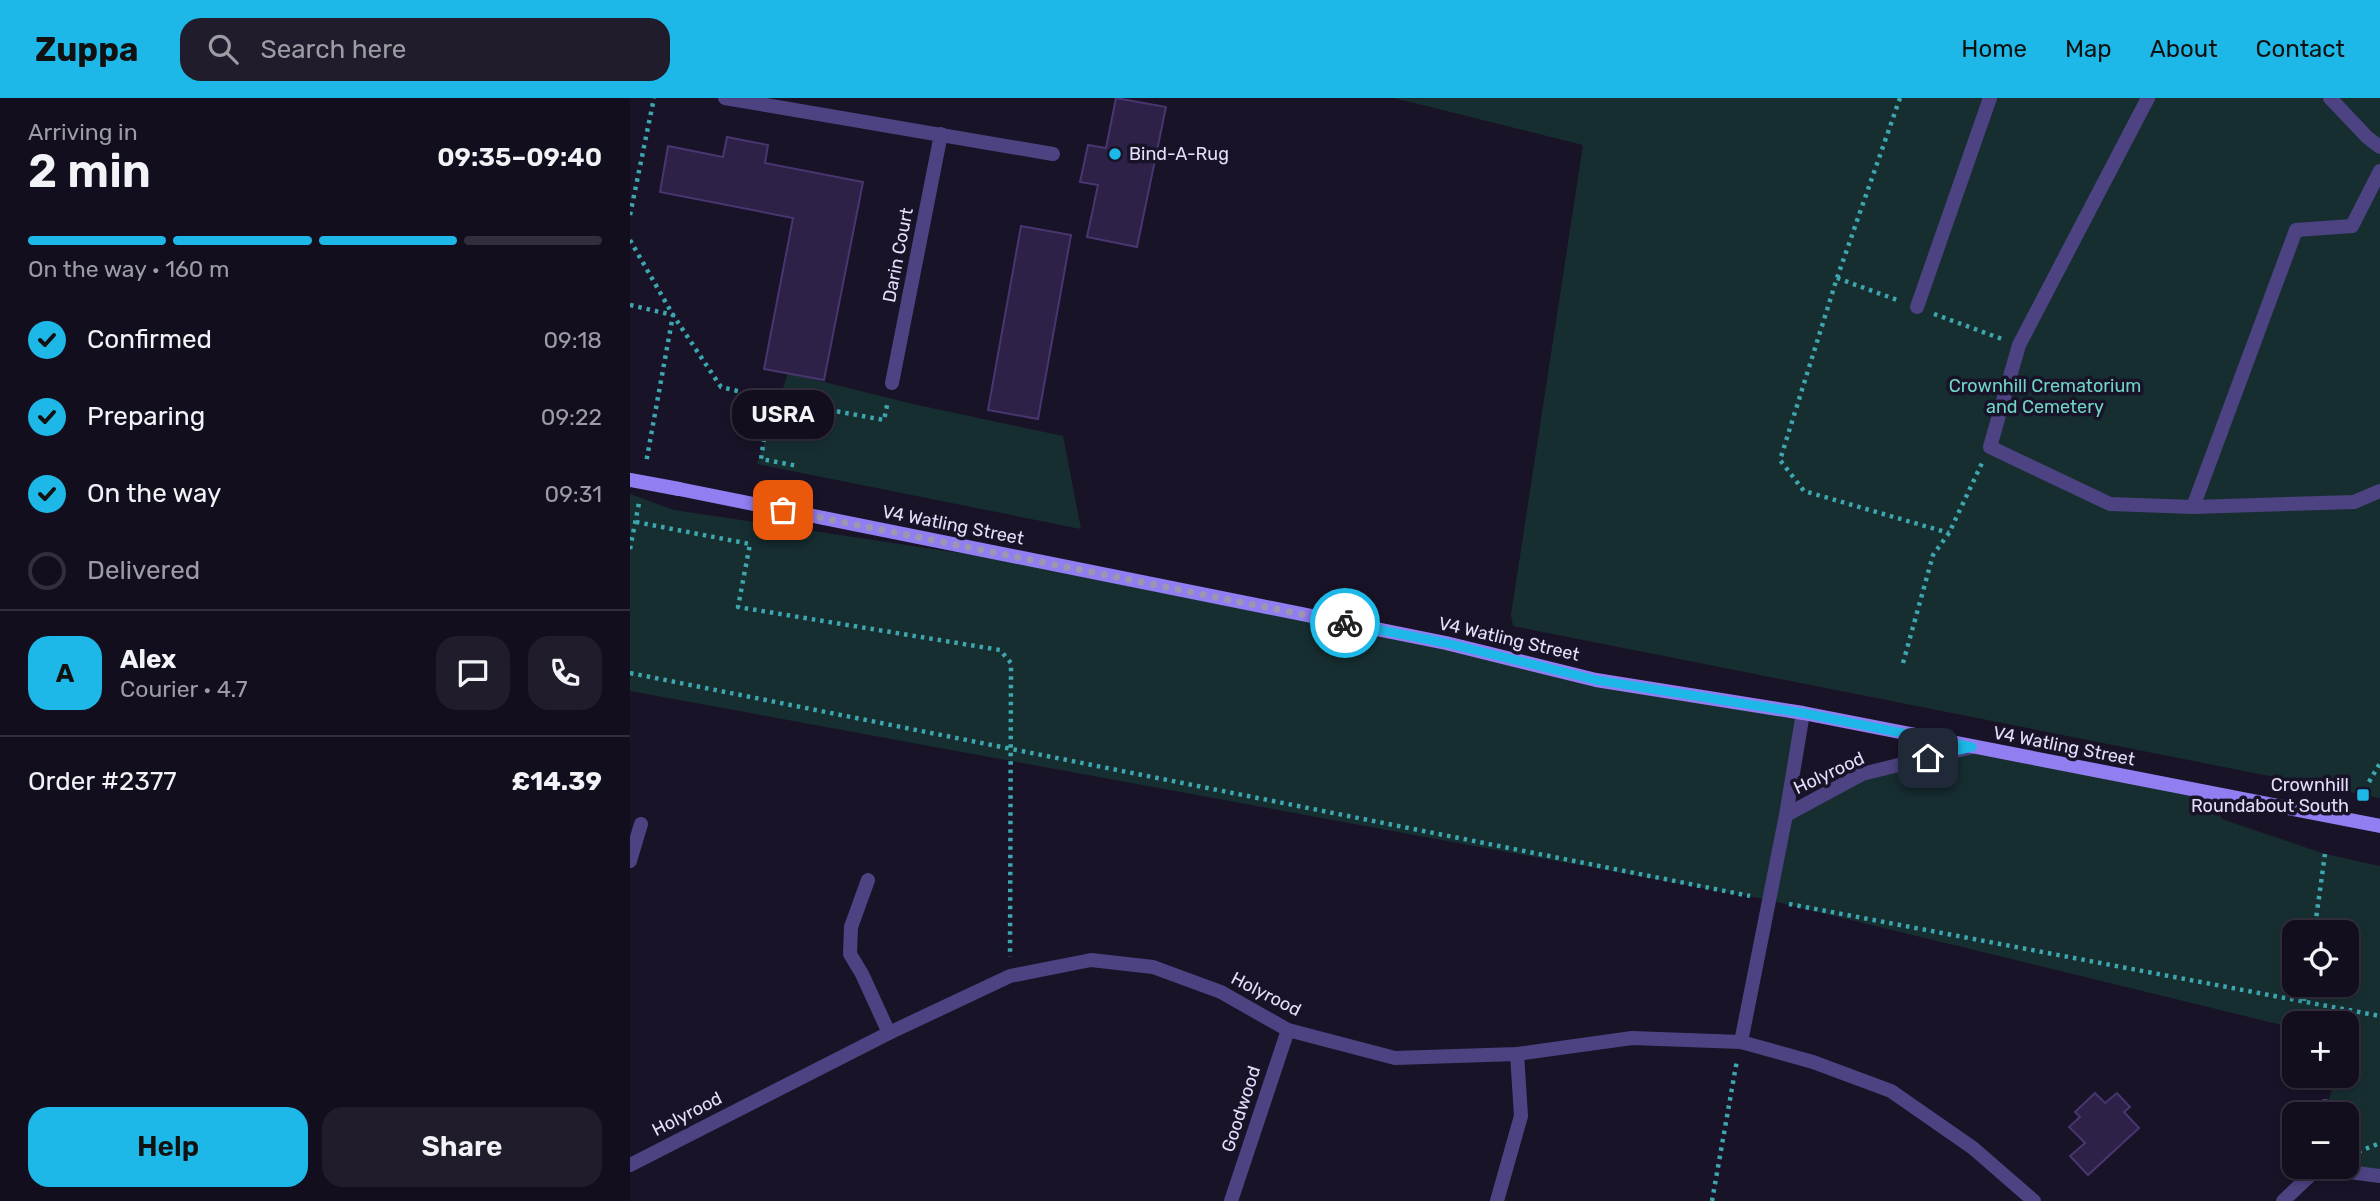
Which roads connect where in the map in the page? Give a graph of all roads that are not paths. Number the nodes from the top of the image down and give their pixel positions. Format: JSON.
{"nodes":[{"id":1,"x":725,"y":98,"type":"edge"},
{"id":2,"x":1990,"y":98,"type":"edge"},
{"id":3,"x":2148,"y":98,"type":"edge"},
{"id":4,"x":2330,"y":98,"type":"edge"},
{"id":5,"x":941,"y":134,"type":"junction"},
{"id":6,"x":2380,"y":147,"type":"edge"},
{"id":7,"x":1053,"y":154,"type":"dead end"},
{"id":8,"x":2380,"y":171,"type":"edge"},
{"id":9,"x":1917,"y":307,"type":"dead end"},
{"id":10,"x":892,"y":383,"type":"road end"},
{"id":11,"x":630,"y":480,"type":"edge"},
{"id":12,"x":2380,"y":491,"type":"edge"},
{"id":13,"x":2193,"y":507,"type":"junction"},
{"id":14,"x":1803,"y":713,"type":"junction"},
{"id":15,"x":1972,"y":747,"type":"junction"},
{"id":16,"x":1786,"y":815,"type":"junction"},
{"id":17,"x":641,"y":824,"type":"dead end"},
{"id":18,"x":2380,"y":826,"type":"edge"},
{"id":19,"x":630,"y":861,"type":"edge"},
{"id":20,"x":867,"y":880,"type":"dead end"},
{"id":21,"x":1288,"y":1030,"type":"junction"},
{"id":22,"x":889,"y":1033,"type":"junction"},
{"id":23,"x":1741,"y":1042,"type":"junction"},
{"id":24,"x":1517,"y":1054,"type":"junction"},
{"id":25,"x":630,"y":1166,"type":"edge"},
{"id":26,"x":2359,"y":1173,"type":"edge"},
{"id":27,"x":2380,"y":1176,"type":"edge"},
{"id":28,"x":2306,"y":1179,"type":"edge"},
{"id":29,"x":1231,"y":1201,"type":"edge"},
{"id":30,"x":1497,"y":1201,"type":"edge"},
{"id":31,"x":2034,"y":1201,"type":"edge"},
{"id":32,"x":2283,"y":1201,"type":"edge"}],
"edges":[{"from":1,"to":5,"type":"street"},
{"from":2,"to":9,"type":"street"},
{"from":3,"to":13,"type":"street"},
{"from":4,"to":6,"type":"street"},
{"from":5,"to":7,"type":"street"},
{"from":5,"to":10,"type":"street","name":"Darin Court"},
{"from":8,"to":13,"type":"street"},
{"from":11,"to":14,"type":"street","name":"V4 Watling Street","bridge":true},
{"from":12,"to":13,"type":"street"},
{"from":14,"to":15,"type":"street","name":"V4 Watling Street"},
{"from":14,"to":16,"type":"street","name":"Holyrood"},
{"from":15,"to":16,"type":"street","name":"Holyrood"},
{"from":15,"to":18,"type":"street","name":"V4 Watling Street"},
{"from":16,"to":23,"type":"street","name":"Holyrood"},
{"from":17,"to":19,"type":"street"},
{"from":20,"to":22,"type":"street"},
{"from":21,"to":22,"type":"street","name":"Holyrood"},
{"from":21,"to":24,"type":"street","name":"Holyrood"},
{"from":21,"to":29,"type":"street","name":"Goodwood"},
{"from":22,"to":25,"type":"street","name":"Holyrood"},
{"from":23,"to":24,"type":"street","name":"Holyrood"},
{"from":23,"to":31,"type":"street"},
{"from":24,"to":30,"type":"street"},
{"from":26,"to":27,"type":"street"},
{"from":28,"to":32,"type":"street"}]}
